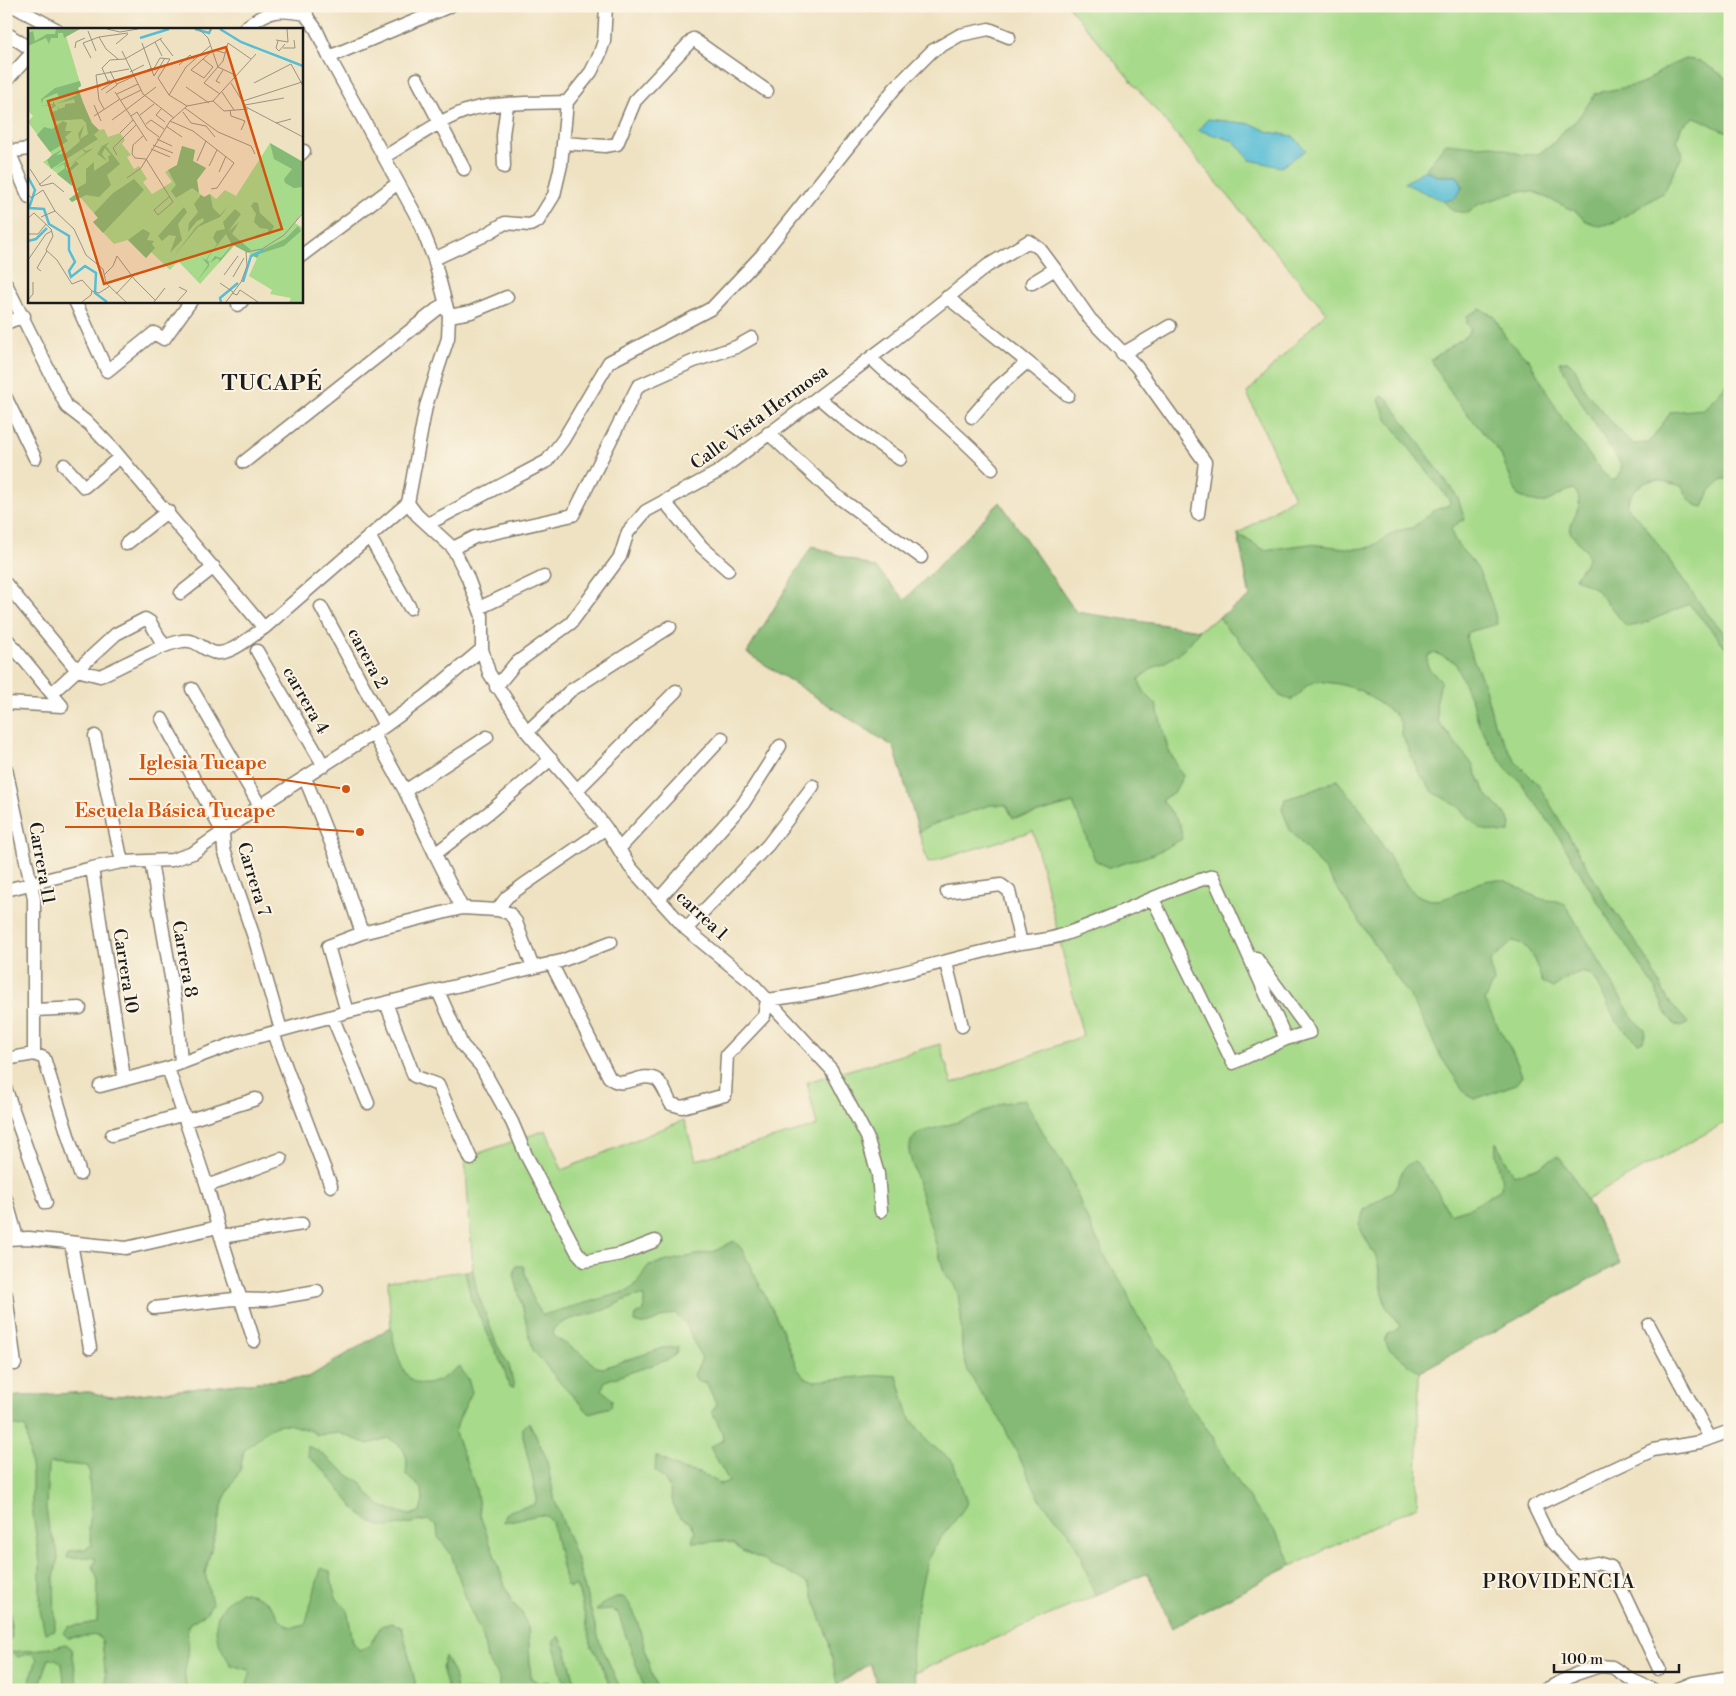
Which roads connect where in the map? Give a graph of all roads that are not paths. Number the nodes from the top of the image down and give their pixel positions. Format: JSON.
{"nodes":[{"id":1,"x":13,"y":6,"type":"edge"},
{"id":2,"x":450,"y":6,"type":"edge"},
{"id":3,"x":606,"y":6,"type":"edge"},
{"id":4,"x":303,"y":10,"type":"edge"},
{"id":5,"x":53,"y":28,"type":"edge"},
{"id":6,"x":245,"y":28,"type":"edge"},
{"id":7,"x":6,"y":33,"type":"edge"},
{"id":8,"x":1009,"y":38,"type":"dead end"},
{"id":9,"x":28,"y":47,"type":"edge"},
{"id":10,"x":328,"y":57,"type":"junction"},
{"id":11,"x":28,"y":58,"type":"edge"},
{"id":12,"x":417,"y":79,"type":"dead end"},
{"id":13,"x":6,"y":81,"type":"edge"},
{"id":14,"x":767,"y":91,"type":"dead end"},
{"id":15,"x":567,"y":102,"type":"junction"},
{"id":16,"x":507,"y":105,"type":"junction"},
{"id":17,"x":440,"y":124,"type":"junction"},
{"id":18,"x":563,"y":143,"type":"junction"},
{"id":19,"x":7,"y":149,"type":"edge"},
{"id":20,"x":28,"y":149,"type":"edge"},
{"id":21,"x":384,"y":157,"type":"junction"},
{"id":22,"x":504,"y":167,"type":"dead end"},
{"id":23,"x":464,"y":169,"type":"dead end"},
{"id":24,"x":398,"y":183,"type":"junction"},
{"id":25,"x":28,"y":195,"type":"edge"},
{"id":26,"x":302,"y":255,"type":"edge"},
{"id":27,"x":434,"y":260,"type":"junction"},
{"id":28,"x":1056,"y":269,"type":"junction"},
{"id":29,"x":6,"y":284,"type":"edge"},
{"id":30,"x":1032,"y":284,"type":"dead end"},
{"id":31,"x":507,"y":297,"type":"dead end"},
{"id":32,"x":947,"y":297,"type":"junction"},
{"id":33,"x":79,"y":302,"type":"edge"},
{"id":34,"x":190,"y":302,"type":"edge"},
{"id":35,"x":445,"y":303,"type":"junction"},
{"id":36,"x":24,"y":316,"type":"junction"},
{"id":37,"x":449,"y":316,"type":"junction"},
{"id":38,"x":6,"y":323,"type":"edge"},
{"id":39,"x":1170,"y":326,"type":"dead end"},
{"id":40,"x":752,"y":338,"type":"dead end"},
{"id":41,"x":1122,"y":354,"type":"junction"},
{"id":42,"x":870,"y":358,"type":"junction"},
{"id":43,"x":1027,"y":362,"type":"junction"},
{"id":44,"x":1068,"y":395,"type":"dead end"},
{"id":45,"x":818,"y":397,"type":"junction"},
{"id":46,"x":6,"y":398,"type":"edge"},
{"id":47,"x":972,"y":417,"type":"dead end"},
{"id":48,"x":768,"y":433,"type":"junction"},
{"id":49,"x":120,"y":457,"type":"junction"},
{"id":50,"x":35,"y":458,"type":"dead end"},
{"id":51,"x":900,"y":459,"type":"dead end"},
{"id":52,"x":244,"y":462,"type":"dead end"},
{"id":53,"x":64,"y":465,"type":"dead end"},
{"id":54,"x":992,"y":469,"type":"dead end"},
{"id":55,"x":664,"y":501,"type":"junction"},
{"id":56,"x":408,"y":503,"type":"junction"},
{"id":57,"x":168,"y":511,"type":"junction"},
{"id":58,"x":1198,"y":514,"type":"dead end"},
{"id":59,"x":428,"y":524,"type":"junction"},
{"id":60,"x":369,"y":536,"type":"junction"},
{"id":61,"x":126,"y":544,"type":"dead end"},
{"id":62,"x":454,"y":548,"type":"junction"},
{"id":63,"x":921,"y":558,"type":"dead end"},
{"id":64,"x":214,"y":567,"type":"junction"},
{"id":65,"x":728,"y":570,"type":"dead end"},
{"id":66,"x":544,"y":577,"type":"dead end"},
{"id":67,"x":6,"y":584,"type":"edge"},
{"id":68,"x":181,"y":593,"type":"dead end"},
{"id":69,"x":320,"y":607,"type":"dead end"},
{"id":70,"x":410,"y":608,"type":"dead end"},
{"id":71,"x":479,"y":608,"type":"junction"},
{"id":72,"x":670,"y":627,"type":"dead end"},
{"id":73,"x":264,"y":628,"type":"junction"},
{"id":74,"x":6,"y":638,"type":"edge"},
{"id":75,"x":164,"y":646,"type":"junction"},
{"id":76,"x":482,"y":649,"type":"junction"},
{"id":77,"x":257,"y":651,"type":"dead end"},
{"id":78,"x":77,"y":670,"type":"junction"},
{"id":79,"x":496,"y":687,"type":"junction"},
{"id":80,"x":192,"y":689,"type":"dead end"},
{"id":81,"x":676,"y":691,"type":"dead end"},
{"id":82,"x":52,"y":692,"type":"junction"},
{"id":83,"x":6,"y":703,"type":"edge"},
{"id":84,"x":162,"y":720,"type":"dead end"},
{"id":85,"x":385,"y":726,"type":"junction"},
{"id":86,"x":527,"y":732,"type":"junction"},
{"id":87,"x":373,"y":734,"type":"junction"},
{"id":88,"x":95,"y":736,"type":"dead end"},
{"id":89,"x":487,"y":737,"type":"dead end"},
{"id":90,"x":722,"y":738,"type":"dead end"},
{"id":91,"x":780,"y":746,"type":"dead end"},
{"id":92,"x":551,"y":759,"type":"junction"},
{"id":93,"x":324,"y":766,"type":"junction"},
{"id":94,"x":6,"y":769,"type":"edge"},
{"id":95,"x":305,"y":778,"type":"junction"},
{"id":96,"x":813,"y":786,"type":"dead end"},
{"id":97,"x":577,"y":790,"type":"junction"},
{"id":98,"x":406,"y":791,"type":"junction"},
{"id":99,"x":260,"y":806,"type":"junction"},
{"id":100,"x":606,"y":828,"type":"junction"},
{"id":101,"x":223,"y":833,"type":"junction"},
{"id":102,"x":619,"y":849,"type":"junction"},
{"id":103,"x":435,"y":854,"type":"junction"},
{"id":104,"x":122,"y":862,"type":"junction"},
{"id":105,"x":151,"y":862,"type":"junction"},
{"id":106,"x":92,"y":868,"type":"junction"},
{"id":107,"x":30,"y":885,"type":"junction"},
{"id":108,"x":6,"y":890,"type":"edge"},
{"id":109,"x":947,"y":892,"type":"dead end"},
{"id":110,"x":1153,"y":899,"type":"junction"},
{"id":111,"x":659,"y":900,"type":"junction"},
{"id":112,"x":462,"y":908,"type":"junction"},
{"id":113,"x":497,"y":910,"type":"junction"},
{"id":114,"x":686,"y":929,"type":"junction"},
{"id":115,"x":362,"y":933,"type":"junction"},
{"id":116,"x":1241,"y":937,"type":"junction"},
{"id":117,"x":611,"y":942,"type":"dead end"},
{"id":118,"x":1021,"y":943,"type":"junction"},
{"id":119,"x":551,"y":963,"type":"junction"},
{"id":120,"x":946,"y":963,"type":"junction"},
{"id":121,"x":533,"y":968,"type":"junction"},
{"id":122,"x":438,"y":991,"type":"junction"},
{"id":123,"x":767,"y":1000,"type":"junction"},
{"id":124,"x":386,"y":1003,"type":"junction"},
{"id":125,"x":80,"y":1008,"type":"dead end"},
{"id":126,"x":34,"y":1010,"type":"junction"},
{"id":127,"x":348,"y":1012,"type":"junction"},
{"id":128,"x":332,"y":1016,"type":"junction"},
{"id":129,"x":962,"y":1026,"type":"dead end"},
{"id":130,"x":277,"y":1032,"type":"junction"},
{"id":131,"x":1286,"y":1039,"type":"junction"},
{"id":132,"x":34,"y":1054,"type":"junction"},
{"id":133,"x":6,"y":1059,"type":"edge"},
{"id":134,"x":182,"y":1062,"type":"junction"},
{"id":135,"x":168,"y":1068,"type":"junction"},
{"id":136,"x":124,"y":1078,"type":"junction"},
{"id":137,"x":100,"y":1086,"type":"dead end"},
{"id":138,"x":6,"y":1090,"type":"edge"},
{"id":139,"x":256,"y":1099,"type":"dead end"},
{"id":140,"x":368,"y":1104,"type":"dead end"},
{"id":141,"x":185,"y":1117,"type":"junction"},
{"id":142,"x":112,"y":1135,"type":"dead end"},
{"id":143,"x":281,"y":1159,"type":"dead end"},
{"id":144,"x":471,"y":1159,"type":"dead end"},
{"id":145,"x":80,"y":1174,"type":"dead end"},
{"id":146,"x":207,"y":1186,"type":"junction"},
{"id":147,"x":331,"y":1186,"type":"dead end"},
{"id":148,"x":6,"y":1199,"type":"edge"},
{"id":149,"x":46,"y":1203,"type":"dead end"},
{"id":150,"x":881,"y":1211,"type":"dead end"},
{"id":151,"x":302,"y":1224,"type":"dead end"},
{"id":152,"x":219,"y":1232,"type":"junction"},
{"id":153,"x":12,"y":1238,"type":"edge"},
{"id":154,"x":655,"y":1241,"type":"dead end"},
{"id":155,"x":71,"y":1243,"type":"junction"},
{"id":156,"x":317,"y":1291,"type":"dead end"},
{"id":157,"x":6,"y":1295,"type":"edge"},
{"id":158,"x":242,"y":1299,"type":"junction"},
{"id":159,"x":154,"y":1308,"type":"dead end"},
{"id":160,"x":1649,"y":1325,"type":"dead end"},
{"id":161,"x":254,"y":1341,"type":"dead end"},
{"id":162,"x":90,"y":1348,"type":"dead end"},
{"id":163,"x":16,"y":1364,"type":"dead end"},
{"id":164,"x":1730,"y":1431,"type":"edge"},
{"id":165,"x":1710,"y":1438,"type":"junction"},
{"id":166,"x":1659,"y":1669,"type":"dead end"},
{"id":167,"x":1730,"y":1677,"type":"edge"},
{"id":168,"x":1545,"y":1690,"type":"edge"},
{"id":169,"x":1654,"y":1690,"type":"edge"},
{"id":170,"x":1676,"y":1690,"type":"edge"}],
"edges":[{"from":1,"to":5,"type":"street"},
{"from":2,"to":10,"type":"street"},
{"from":3,"to":15,"type":"street"},
{"from":4,"to":6,"type":"street"},
{"from":4,"to":10,"type":"street"},
{"from":7,"to":9,"type":"street"},
{"from":8,"to":59,"type":"street"},
{"from":10,"to":21,"type":"street"},
{"from":11,"to":13,"type":"street"},
{"from":12,"to":17,"type":"street"},
{"from":14,"to":18,"type":"street"},
{"from":15,"to":16,"type":"street"},
{"from":15,"to":18,"type":"street"},
{"from":16,"to":17,"type":"street"},
{"from":16,"to":22,"type":"street"},
{"from":17,"to":21,"type":"street"},
{"from":17,"to":23,"type":"street"},
{"from":18,"to":27,"type":"street"},
{"from":19,"to":20,"type":"street"},
{"from":19,"to":25,"type":"street"},
{"from":21,"to":24,"type":"street"},
{"from":24,"to":26,"type":"street"},
{"from":24,"to":27,"type":"street"},
{"from":27,"to":35,"type":"street"},
{"from":28,"to":30,"type":"street"},
{"from":28,"to":32,"type":"street","name":"Calle Vista Hermosa"},
{"from":28,"to":41,"type":"street"},
{"from":29,"to":36,"type":"street"},
{"from":31,"to":37,"type":"street"},
{"from":32,"to":42,"type":"street","name":"Calle Vista Hermosa"},
{"from":32,"to":43,"type":"street"},
{"from":33,"to":34,"type":"street"},
{"from":35,"to":37,"type":"street"},
{"from":35,"to":52,"type":"street"},
{"from":36,"to":38,"type":"street"},
{"from":36,"to":49,"type":"street"},
{"from":37,"to":56,"type":"street"},
{"from":39,"to":41,"type":"street"},
{"from":40,"to":62,"type":"street"},
{"from":41,"to":58,"type":"street"},
{"from":42,"to":45,"type":"street","name":"Calle Vista Hermosa"},
{"from":42,"to":54,"type":"street"},
{"from":43,"to":44,"type":"street"},
{"from":43,"to":47,"type":"street"},
{"from":45,"to":48,"type":"street","name":"Calle Vista Hermosa"},
{"from":45,"to":51,"type":"street"},
{"from":46,"to":50,"type":"street"},
{"from":48,"to":55,"type":"street","name":"Calle Vista Hermosa"},
{"from":48,"to":63,"type":"street"},
{"from":49,"to":53,"type":"street"},
{"from":49,"to":57,"type":"street"},
{"from":55,"to":65,"type":"street"},
{"from":55,"to":79,"type":"street","name":"Calle Vista Hermosa"},
{"from":56,"to":59,"type":"street"},
{"from":56,"to":60,"type":"street"},
{"from":57,"to":61,"type":"street"},
{"from":57,"to":64,"type":"street"},
{"from":59,"to":62,"type":"street"},
{"from":60,"to":70,"type":"street"},
{"from":60,"to":73,"type":"street"},
{"from":62,"to":71,"type":"street"},
{"from":64,"to":68,"type":"street"},
{"from":64,"to":73,"type":"street"},
{"from":66,"to":71,"type":"street"},
{"from":67,"to":78,"type":"street"},
{"from":69,"to":85,"type":"street","name":"carera 2"},
{"from":71,"to":76,"type":"street"},
{"from":72,"to":86,"type":"street"},
{"from":73,"to":75,"type":"street"},
{"from":74,"to":82,"type":"street"},
{"from":75,"to":78,"type":"street"},
{"from":75,"to":78,"type":"street"},
{"from":76,"to":79,"type":"street","name":"carrea 1"},
{"from":76,"to":85,"type":"street"},
{"from":77,"to":93,"type":"street","name":"carrera 4"},
{"from":78,"to":82,"type":"street"},
{"from":79,"to":86,"type":"street","name":"carrea 1"},
{"from":80,"to":99,"type":"street"},
{"from":81,"to":97,"type":"street"},
{"from":82,"to":83,"type":"street"},
{"from":84,"to":101,"type":"street","name":"Carrera 7"},
{"from":85,"to":87,"type":"street"},
{"from":86,"to":92,"type":"street","name":"carrea 1"},
{"from":87,"to":93,"type":"street"},
{"from":87,"to":98,"type":"street"},
{"from":88,"to":104,"type":"street"},
{"from":89,"to":98,"type":"street"},
{"from":90,"to":102,"type":"street"},
{"from":91,"to":111,"type":"street"},
{"from":92,"to":97,"type":"street","name":"carrea 1"},
{"from":92,"to":103,"type":"street"},
{"from":93,"to":95,"type":"street"},
{"from":94,"to":107,"type":"street","name":"Carrera 11"},
{"from":95,"to":99,"type":"street"},
{"from":95,"to":115,"type":"street"},
{"from":96,"to":114,"type":"street"},
{"from":97,"to":100,"type":"street","name":"carrea 1"},
{"from":98,"to":103,"type":"street"},
{"from":99,"to":101,"type":"street"},
{"from":100,"to":102,"type":"street","name":"carrea 1"},
{"from":100,"to":113,"type":"street"},
{"from":101,"to":105,"type":"street"},
{"from":101,"to":130,"type":"street","name":"Carrera 7"},
{"from":102,"to":111,"type":"street","name":"carrea 1"},
{"from":103,"to":112,"type":"street"},
{"from":104,"to":105,"type":"street"},
{"from":104,"to":106,"type":"street"},
{"from":105,"to":134,"type":"street","name":"Carrera 8"},
{"from":106,"to":107,"type":"street"},
{"from":106,"to":136,"type":"street","name":"Carrera 10"},
{"from":107,"to":108,"type":"street"},
{"from":107,"to":126,"type":"street","name":"Carrera 11"},
{"from":109,"to":118,"type":"street"},
{"from":110,"to":116,"type":"street"},
{"from":110,"to":118,"type":"street"},
{"from":110,"to":131,"type":"street"},
{"from":111,"to":114,"type":"street","name":"carrea 1"},
{"from":112,"to":113,"type":"street"},
{"from":112,"to":115,"type":"street"},
{"from":113,"to":121,"type":"street"},
{"from":114,"to":123,"type":"street","name":"carrea 1"},
{"from":115,"to":127,"type":"street"},
{"from":116,"to":131,"type":"street"},
{"from":116,"to":131,"type":"street"},
{"from":117,"to":119,"type":"street"},
{"from":118,"to":120,"type":"street"},
{"from":119,"to":121,"type":"street"},
{"from":119,"to":123,"type":"street"},
{"from":120,"to":123,"type":"street"},
{"from":120,"to":129,"type":"street"},
{"from":121,"to":122,"type":"street"},
{"from":122,"to":124,"type":"street"},
{"from":122,"to":154,"type":"street"},
{"from":123,"to":150,"type":"street","name":"carrea 1"},
{"from":124,"to":127,"type":"street"},
{"from":124,"to":144,"type":"street"},
{"from":125,"to":126,"type":"street"},
{"from":126,"to":132,"type":"street","name":"Carrera 11"},
{"from":127,"to":128,"type":"street"},
{"from":128,"to":130,"type":"street"},
{"from":128,"to":140,"type":"street"},
{"from":130,"to":134,"type":"street"},
{"from":130,"to":147,"type":"street","name":"Carrera 7"},
{"from":132,"to":133,"type":"street"},
{"from":132,"to":145,"type":"street"},
{"from":134,"to":135,"type":"street"},
{"from":135,"to":136,"type":"street"},
{"from":135,"to":141,"type":"street"},
{"from":136,"to":137,"type":"street"},
{"from":138,"to":149,"type":"street"},
{"from":139,"to":141,"type":"street"},
{"from":141,"to":142,"type":"street"},
{"from":141,"to":146,"type":"street"},
{"from":143,"to":146,"type":"street"},
{"from":146,"to":152,"type":"street"},
{"from":148,"to":153,"type":"street"},
{"from":151,"to":152,"type":"street"},
{"from":152,"to":155,"type":"street"},
{"from":152,"to":158,"type":"street"},
{"from":153,"to":155,"type":"street"},
{"from":155,"to":162,"type":"street"},
{"from":156,"to":158,"type":"street"},
{"from":157,"to":163,"type":"street"},
{"from":158,"to":159,"type":"street"},
{"from":158,"to":161,"type":"street"},
{"from":160,"to":165,"type":"street"},
{"from":164,"to":165,"type":"street"},
{"from":165,"to":166,"type":"street"},
{"from":167,"to":170,"type":"street"},
{"from":168,"to":169,"type":"street"}]}
